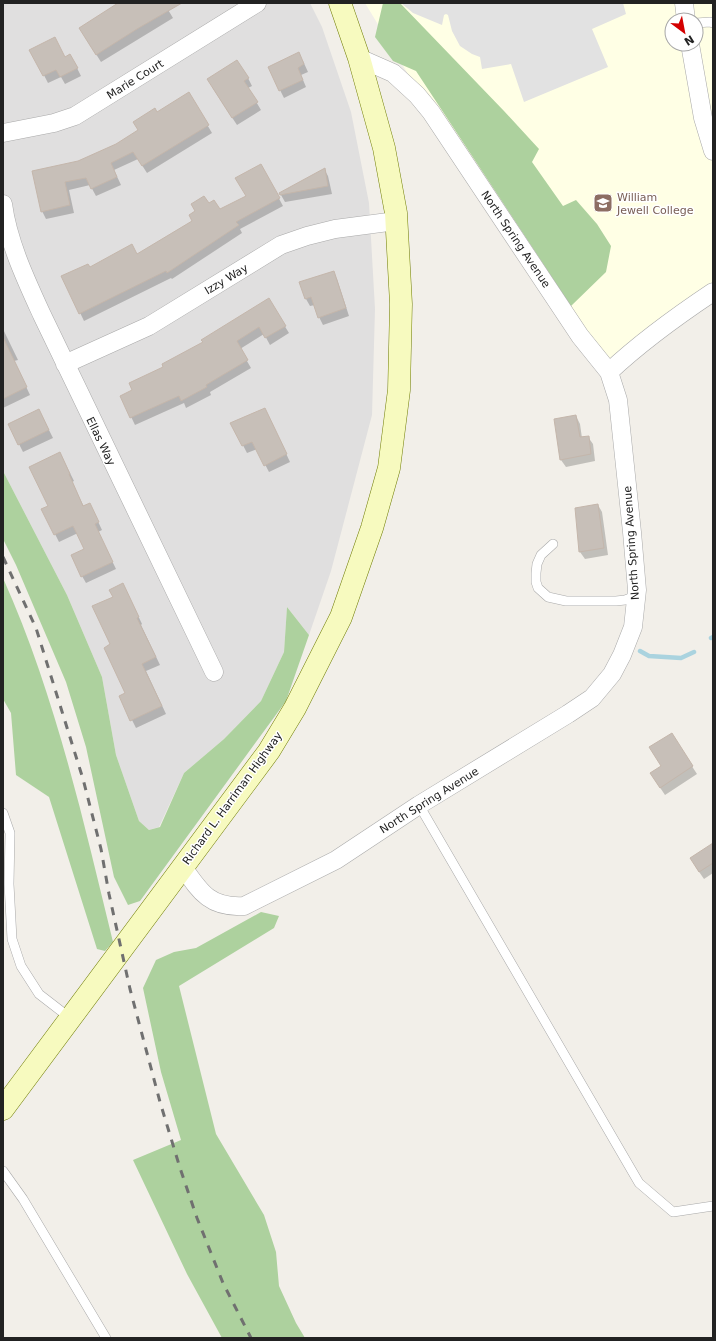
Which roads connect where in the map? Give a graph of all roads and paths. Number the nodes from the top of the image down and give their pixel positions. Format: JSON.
{"nodes":[{"id":1,"x":257,"y":3,"type":"edge"},
{"id":2,"x":340,"y":3,"type":"edge"},
{"id":3,"x":691,"y":52,"type":"edge"},
{"id":4,"x":359,"y":58,"type":"junction"},
{"id":5,"x":3,"y":133,"type":"edge"},
{"id":6,"x":713,"y":151,"type":"edge"},
{"id":7,"x":3,"y":204,"type":"edge"},
{"id":8,"x":396,"y":221,"type":"junction"},
{"id":9,"x":713,"y":292,"type":"edge"},
{"id":10,"x":64,"y":364,"type":"junction"},
{"id":11,"x":609,"y":372,"type":"junction"},
{"id":12,"x":553,"y":544,"type":"dead end"},
{"id":13,"x":636,"y":596,"type":"junction"},
{"id":14,"x":214,"y":672,"type":"dead end"},
{"id":15,"x":419,"y":805,"type":"junction"},
{"id":16,"x":3,"y":813,"type":"edge"},
{"id":17,"x":183,"y":867,"type":"junction"},
{"id":18,"x":70,"y":1018,"type":"junction"},
{"id":19,"x":3,"y":1109,"type":"edge"},
{"id":20,"x":3,"y":1171,"type":"edge"},
{"id":21,"x":713,"y":1206,"type":"edge"},
{"id":22,"x":106,"y":1338,"type":"edge"}],
"edges":[{"from":1,"to":5,"type":"street","name":"Marie Court"},
{"from":2,"to":4,"type":"main road","name":"Richard L. Harriman Highway"},
{"from":3,"to":6,"type":"street"},
{"from":4,"to":8,"type":"main road","name":"Richard L. Harriman Highway"},
{"from":4,"to":11,"type":"street","name":"North Spring Avenue"},
{"from":7,"to":10,"type":"street","name":"Ellas Way"},
{"from":8,"to":10,"type":"street","name":"Izzy Way"},
{"from":8,"to":17,"type":"main road","name":"Richard L. Harriman Highway"},
{"from":9,"to":11,"type":"street"},
{"from":10,"to":14,"type":"street","name":"Ellas Way"},
{"from":11,"to":13,"type":"street","name":"North Spring Avenue"},
{"from":12,"to":13,"type":"lane"},
{"from":13,"to":15,"type":"street","name":"North Spring Avenue"},
{"from":15,"to":17,"type":"street","name":"North Spring Avenue"},
{"from":15,"to":21,"type":"lane"},
{"from":16,"to":18,"type":"lane"},
{"from":17,"to":18,"type":"main road","name":"Richard L. Harriman Highway"},
{"from":18,"to":19,"type":"main road","name":"Richard L. Harriman Highway"},
{"from":20,"to":22,"type":"lane"}]}
